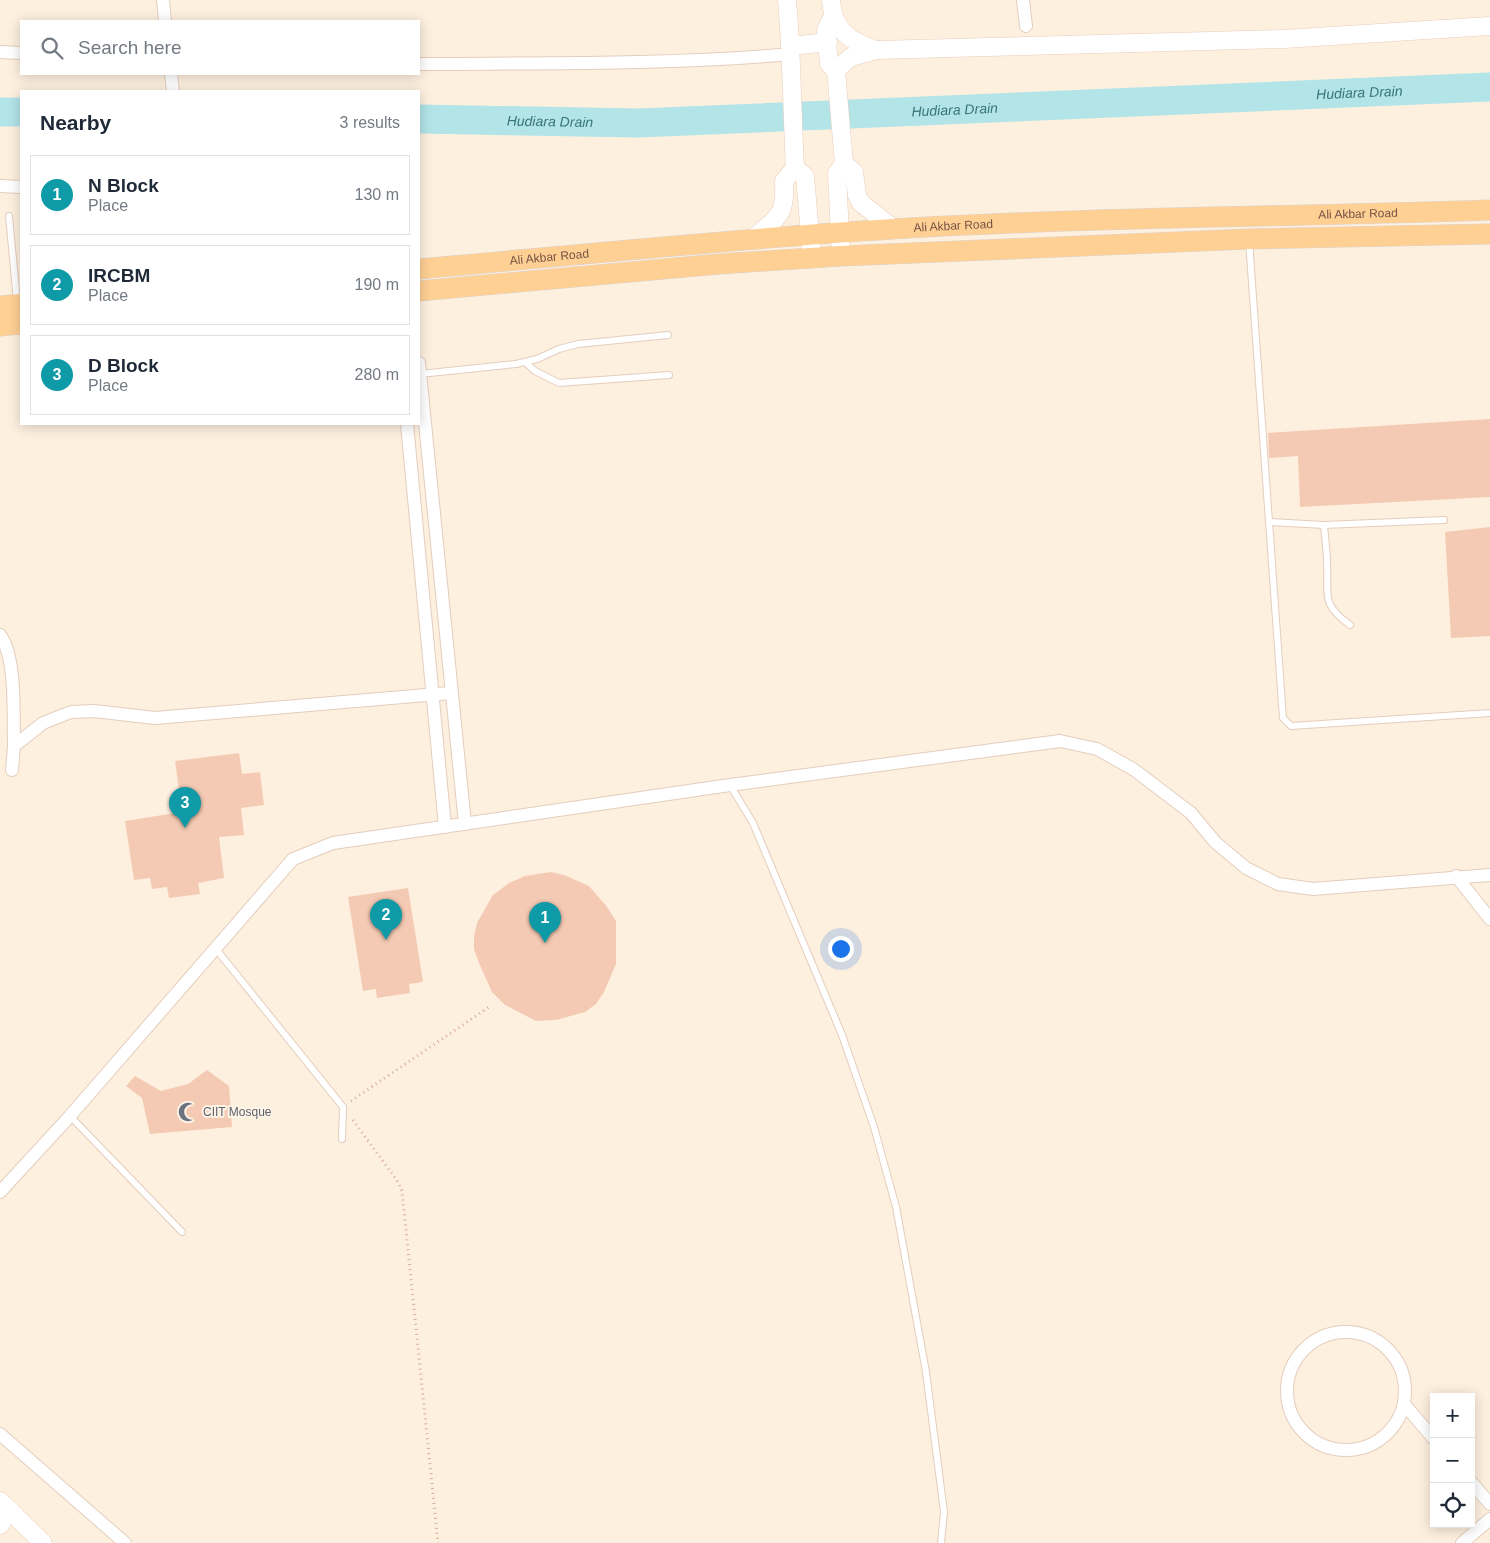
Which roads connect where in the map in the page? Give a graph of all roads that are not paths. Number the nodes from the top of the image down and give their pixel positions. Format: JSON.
{"nodes":[{"id":1,"x":163,"y":0,"type":"edge"},
{"id":2,"x":787,"y":0,"type":"edge"},
{"id":3,"x":831,"y":0,"type":"edge"},
{"id":4,"x":1024,"y":0,"type":"edge"},
{"id":5,"x":832,"y":18,"type":"junction"},
{"id":6,"x":165,"y":20,"type":"edge"},
{"id":7,"x":1026,"y":26,"type":"dead end"},
{"id":8,"x":1490,"y":26,"type":"edge"},
{"id":9,"x":828,"y":42,"type":"junction"},
{"id":10,"x":876,"y":50,"type":"junction"},
{"id":11,"x":0,"y":52,"type":"edge"},
{"id":12,"x":20,"y":53,"type":"edge"},
{"id":13,"x":790,"y":56,"type":"junction"},
{"id":14,"x":420,"y":64,"type":"edge"},
{"id":15,"x":836,"y":72,"type":"junction"},
{"id":16,"x":171,"y":75,"type":"edge"},
{"id":17,"x":173,"y":90,"type":"edge"},
{"id":18,"x":844,"y":164,"type":"junction"},
{"id":19,"x":795,"y":168,"type":"junction"},
{"id":20,"x":0,"y":186,"type":"edge"},
{"id":21,"x":20,"y":188,"type":"edge"},
{"id":22,"x":1490,"y":210,"type":"edge"},
{"id":23,"x":9,"y":216,"type":"dead end"},
{"id":24,"x":894,"y":229,"type":"junction"},
{"id":25,"x":840,"y":233,"type":"junction"},
{"id":26,"x":1490,"y":234,"type":"edge"},
{"id":27,"x":810,"y":235,"type":"junction"},
{"id":28,"x":753,"y":239,"type":"junction"},
{"id":29,"x":1249,"y":239,"type":"junction"},
{"id":30,"x":842,"y":256,"type":"junction"},
{"id":31,"x":812,"y":258,"type":"junction"},
{"id":32,"x":420,"y":269,"type":"edge"},
{"id":33,"x":18,"y":275,"type":"edge"},
{"id":34,"x":420,"y":291,"type":"edge"},
{"id":35,"x":13,"y":305,"type":"edge"},
{"id":36,"x":20,"y":324,"type":"edge"},
{"id":37,"x":0,"y":326,"type":"edge"},
{"id":38,"x":668,"y":335,"type":"dead end"},
{"id":39,"x":526,"y":363,"type":"junction"},
{"id":40,"x":420,"y":368,"type":"edge"},
{"id":41,"x":669,"y":375,"type":"dead end"},
{"id":42,"x":420,"y":378,"type":"edge"},
{"id":43,"x":406,"y":425,"type":"edge"},
{"id":44,"x":1444,"y":520,"type":"dead end"},
{"id":45,"x":1269,"y":522,"type":"junction"},
{"id":46,"x":1324,"y":525,"type":"junction"},
{"id":47,"x":1350,"y":625,"type":"dead end"},
{"id":48,"x":0,"y":635,"type":"edge"},
{"id":49,"x":450,"y":693,"type":"junction"},
{"id":50,"x":433,"y":695,"type":"junction"},
{"id":51,"x":1490,"y":713,"type":"edge"},
{"id":52,"x":14,"y":746,"type":"junction"},
{"id":53,"x":12,"y":770,"type":"dead end"},
{"id":54,"x":730,"y":785,"type":"junction"},
{"id":55,"x":465,"y":824,"type":"junction"},
{"id":56,"x":444,"y":827,"type":"junction"},
{"id":57,"x":1490,"y":875,"type":"edge"},
{"id":58,"x":1456,"y":876,"type":"junction"},
{"id":59,"x":1490,"y":919,"type":"edge"},
{"id":60,"x":216,"y":948,"type":"junction"},
{"id":61,"x":70,"y":1116,"type":"junction"},
{"id":62,"x":342,"y":1139,"type":"dead end"},
{"id":63,"x":0,"y":1192,"type":"edge"},
{"id":64,"x":182,"y":1232,"type":"dead end"},
{"id":65,"x":1404,"y":1404,"type":"junction"},
{"id":66,"x":0,"y":1434,"type":"edge"},
{"id":67,"x":1433,"y":1438,"type":"edge"},
{"id":68,"x":1472,"y":1483,"type":"edge"},
{"id":69,"x":1490,"y":1504,"type":"edge"},
{"id":70,"x":4,"y":1505,"type":"edge"},
{"id":71,"x":1490,"y":1519,"type":"edge"},
{"id":72,"x":0,"y":1525,"type":"edge"},
{"id":73,"x":43,"y":1543,"type":"edge"},
{"id":74,"x":125,"y":1543,"type":"edge"},
{"id":75,"x":941,"y":1543,"type":"edge"},
{"id":76,"x":1462,"y":1543,"type":"edge"}],
"edges":[{"from":1,"to":6,"type":"street"},
{"from":2,"to":13,"type":"main road"},
{"from":3,"to":5,"type":"main road"},
{"from":4,"to":7,"type":"street"},
{"from":5,"to":9,"type":"main road"},
{"from":5,"to":10,"type":"main road"},
{"from":8,"to":10,"type":"main road"},
{"from":9,"to":13,"type":"main road"},
{"from":9,"to":15,"type":"main road"},
{"from":10,"to":15,"type":"main road"},
{"from":11,"to":12,"type":"street"},
{"from":13,"to":14,"type":"street"},
{"from":13,"to":19,"type":"main road"},
{"from":15,"to":18,"type":"main road"},
{"from":16,"to":17,"type":"street"},
{"from":18,"to":24,"type":"main road"},
{"from":18,"to":25,"type":"main road"},
{"from":19,"to":27,"type":"main road"},
{"from":19,"to":28,"type":"main road"},
{"from":20,"to":21,"type":"street"},
{"from":22,"to":24,"type":"main road","name":"Ali Akbar Road"},
{"from":23,"to":33,"type":"lane"},
{"from":24,"to":25,"type":"main road","name":"Ali Akbar Road"},
{"from":25,"to":27,"type":"main road","name":"Ali Akbar Road"},
{"from":25,"to":30,"type":"main road"},
{"from":26,"to":29,"type":"main road","name":"Ali Akbar Road"},
{"from":27,"to":28,"type":"main road","name":"Ali Akbar Road"},
{"from":27,"to":31,"type":"main road"},
{"from":28,"to":32,"type":"main road","name":"Ali Akbar Road"},
{"from":29,"to":30,"type":"main road","name":"Ali Akbar Road"},
{"from":29,"to":45,"type":"lane"},
{"from":30,"to":31,"type":"main road","name":"Ali Akbar Road"},
{"from":31,"to":34,"type":"main road","name":"Ali Akbar Road"},
{"from":33,"to":35,"type":"lane"},
{"from":36,"to":37,"type":"main road"},
{"from":38,"to":39,"type":"lane"},
{"from":39,"to":40,"type":"lane"},
{"from":39,"to":41,"type":"lane"},
{"from":42,"to":49,"type":"street"},
{"from":43,"to":50,"type":"street"},
{"from":44,"to":46,"type":"lane"},
{"from":45,"to":46,"type":"lane"},
{"from":45,"to":51,"type":"lane"},
{"from":46,"to":47,"type":"lane"},
{"from":48,"to":52,"type":"street"},
{"from":49,"to":50,"type":"street"},
{"from":49,"to":55,"type":"street"},
{"from":50,"to":52,"type":"street"},
{"from":50,"to":56,"type":"street"},
{"from":52,"to":53,"type":"street"},
{"from":54,"to":55,"type":"street"},
{"from":54,"to":58,"type":"street"},
{"from":54,"to":75,"type":"lane"},
{"from":55,"to":56,"type":"street"},
{"from":56,"to":60,"type":"street"},
{"from":57,"to":58,"type":"street"},
{"from":58,"to":59,"type":"street"},
{"from":60,"to":61,"type":"street"},
{"from":60,"to":62,"type":"lane"},
{"from":61,"to":63,"type":"street"},
{"from":61,"to":64,"type":"lane"},
{"from":65,"to":65,"type":"street"},
{"from":65,"to":67,"type":"street"},
{"from":66,"to":74,"type":"street"},
{"from":68,"to":69,"type":"street"},
{"from":70,"to":72,"type":"main road"},
{"from":70,"to":73,"type":"main road"},
{"from":71,"to":76,"type":"street"}]}
